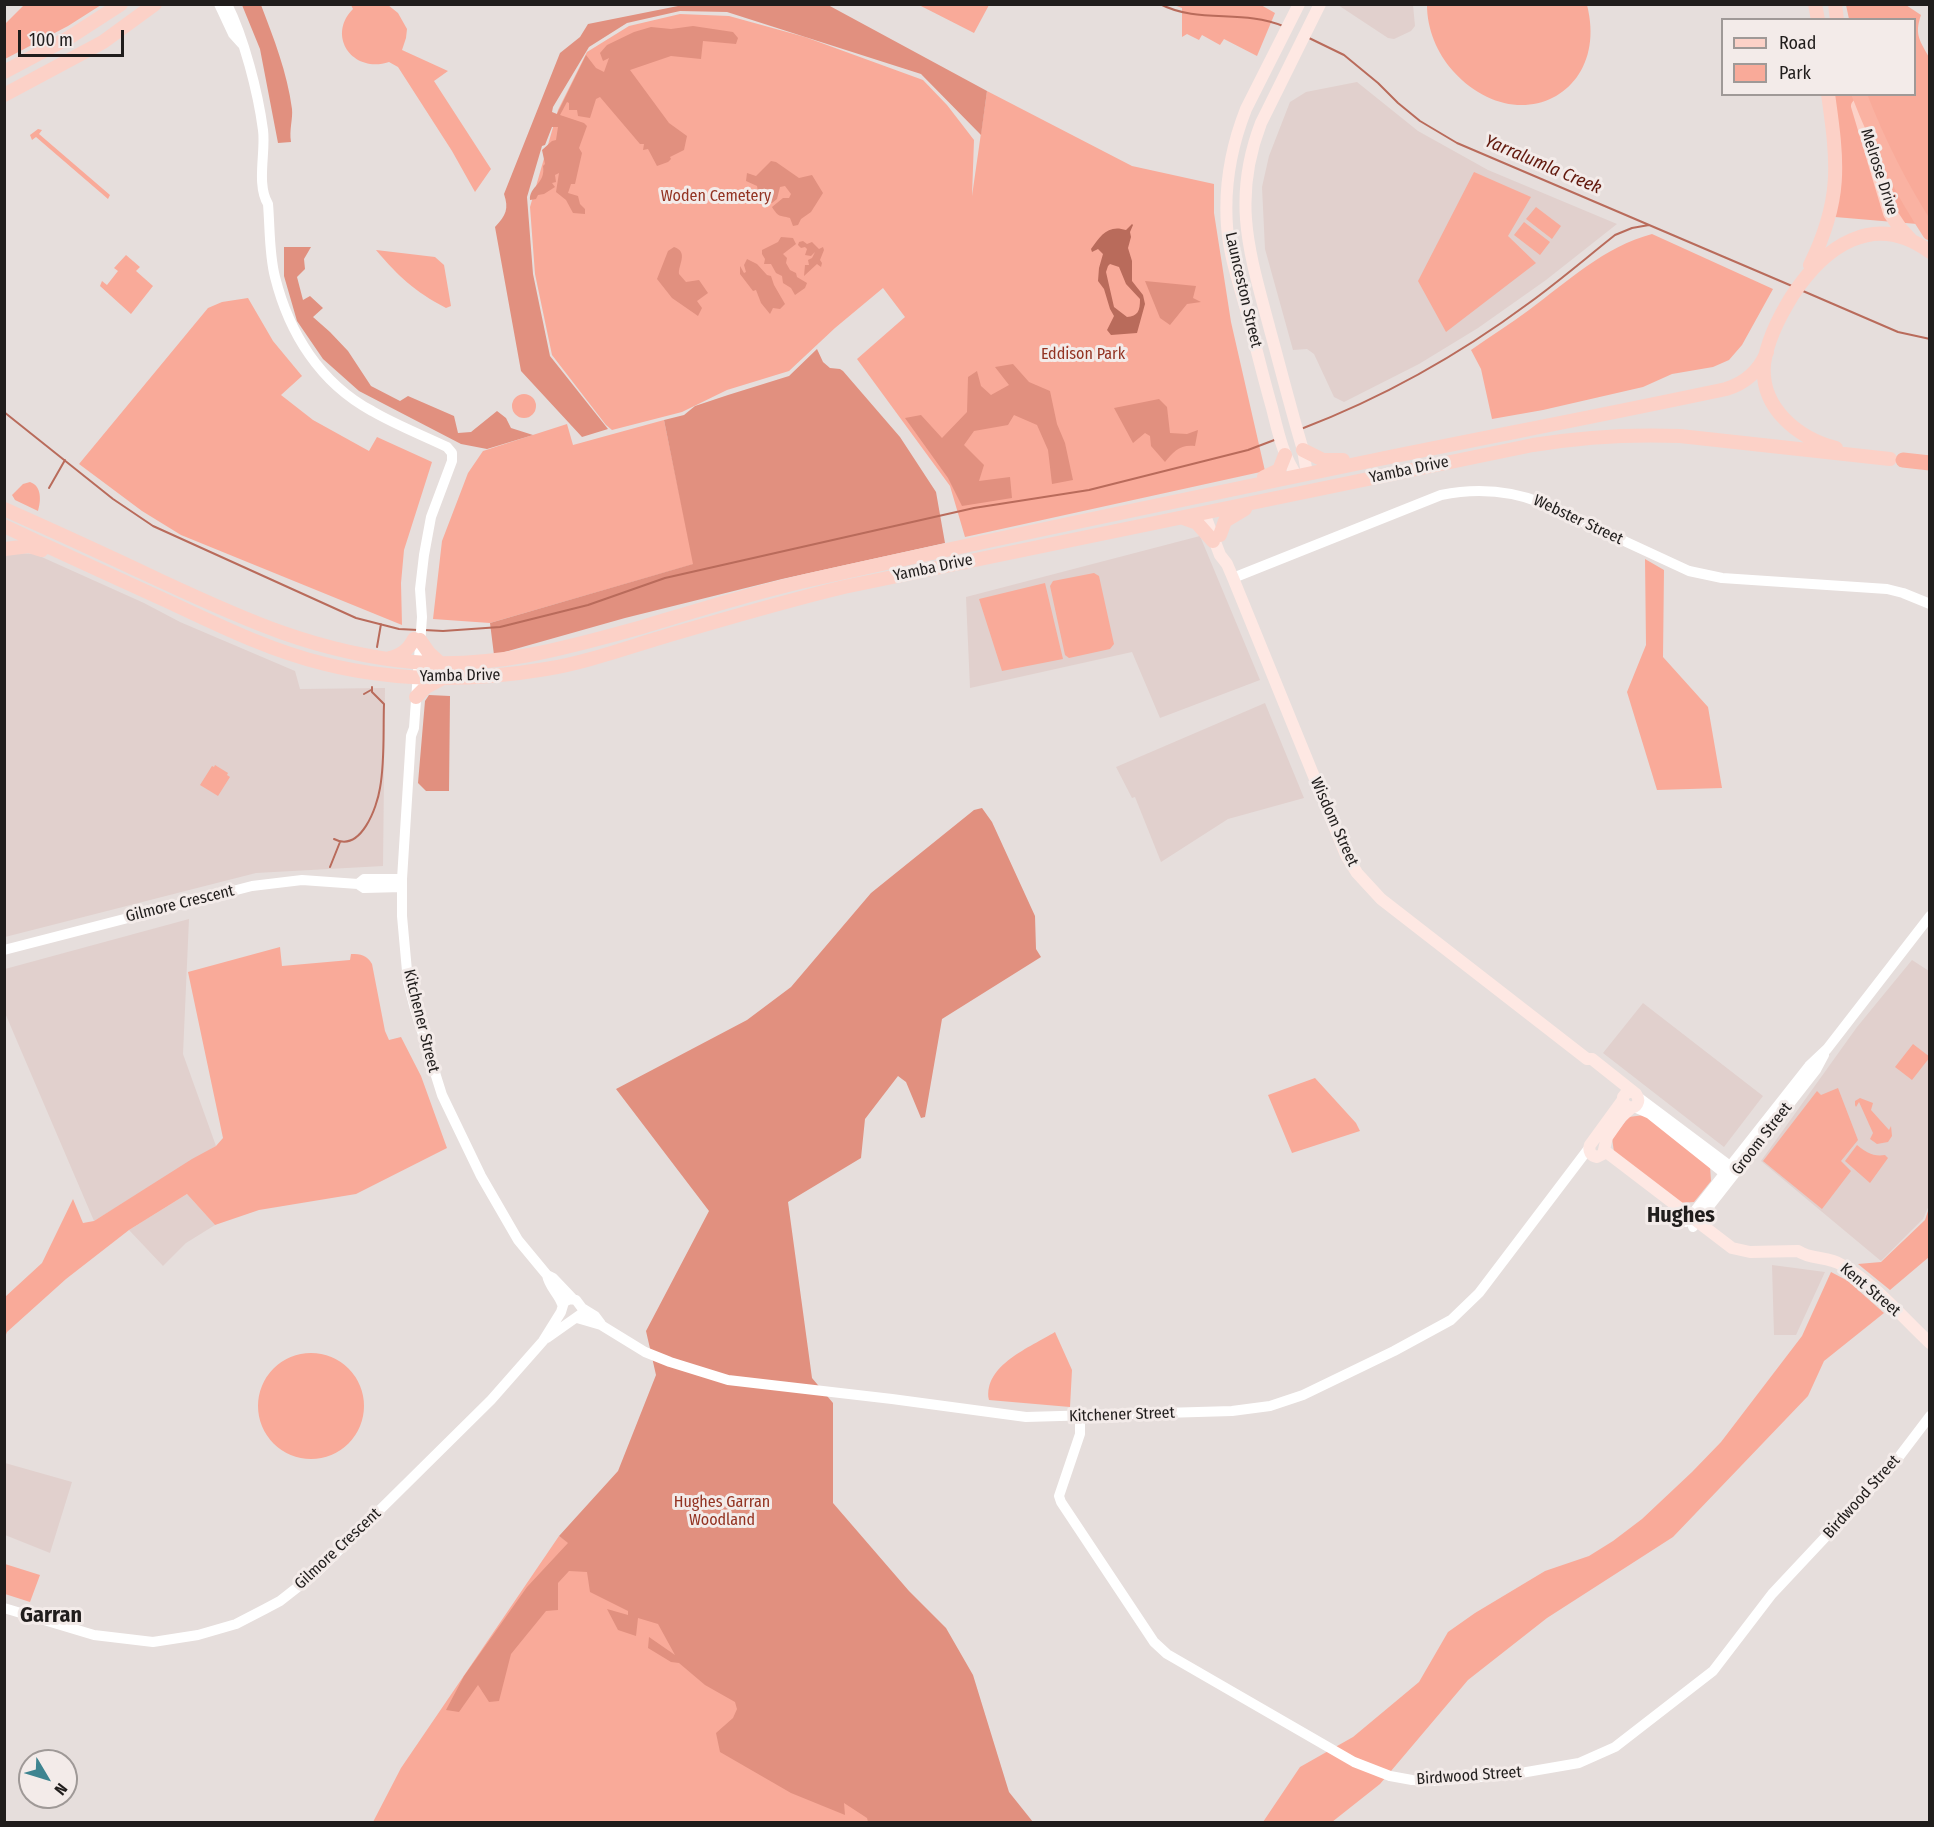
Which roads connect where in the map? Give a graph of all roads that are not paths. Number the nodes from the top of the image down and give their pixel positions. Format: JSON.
{"nodes":[{"id":1,"x":121,"y":4,"type":"edge"},
{"id":2,"x":155,"y":4,"type":"edge"},
{"id":3,"x":219,"y":4,"type":"edge"},
{"id":4,"x":227,"y":4,"type":"edge"},
{"id":5,"x":1299,"y":4,"type":"edge"},
{"id":6,"x":1320,"y":4,"type":"edge"},
{"id":7,"x":242,"y":45,"type":"junction"},
{"id":8,"x":4,"y":72,"type":"edge"},
{"id":9,"x":4,"y":95,"type":"edge"},
{"id":10,"x":1828,"y":96,"type":"edge"},
{"id":11,"x":1858,"y":96,"type":"edge"},
{"id":12,"x":1858,"y":96,"type":"edge"},
{"id":13,"x":1929,"y":232,"type":"edge"},
{"id":14,"x":1915,"y":243,"type":"junction"},
{"id":15,"x":1929,"y":252,"type":"edge"},
{"id":16,"x":1808,"y":273,"type":"junction"},
{"id":17,"x":1767,"y":352,"type":"junction"},
{"id":18,"x":1301,"y":445,"type":"junction"},
{"id":19,"x":1284,"y":451,"type":"junction"},
{"id":20,"x":1384,"y":458,"type":"junction"},
{"id":21,"x":1929,"y":458,"type":"edge"},
{"id":22,"x":1897,"y":460,"type":"junction"},
{"id":23,"x":1929,"y":463,"type":"edge"},
{"id":24,"x":1302,"y":475,"type":"junction"},
{"id":25,"x":1234,"y":489,"type":"junction"},
{"id":26,"x":1306,"y":491,"type":"junction"},
{"id":27,"x":1205,"y":495,"type":"junction"},
{"id":28,"x":1263,"y":500,"type":"junction"},
{"id":29,"x":4,"y":508,"type":"edge"},
{"id":30,"x":1208,"y":512,"type":"junction"},
{"id":31,"x":1181,"y":517,"type":"junction"},
{"id":32,"x":4,"y":526,"type":"edge"},
{"id":33,"x":1217,"y":538,"type":"junction"},
{"id":34,"x":5,"y":549,"type":"edge"},
{"id":35,"x":64,"y":554,"type":"junction"},
{"id":36,"x":1233,"y":578,"type":"junction"},
{"id":37,"x":1929,"y":604,"type":"edge"},
{"id":38,"x":418,"y":633,"type":"junction"},
{"id":39,"x":388,"y":659,"type":"junction"},
{"id":40,"x":416,"y":662,"type":"junction"},
{"id":41,"x":440,"y":663,"type":"junction"},
{"id":42,"x":385,"y":675,"type":"junction"},
{"id":43,"x":415,"y":677,"type":"junction"},
{"id":44,"x":443,"y":678,"type":"junction"},
{"id":45,"x":413,"y":696,"type":"junction"},
{"id":46,"x":402,"y":883,"type":"junction"},
{"id":47,"x":1929,"y":916,"type":"edge"},
{"id":48,"x":5,"y":950,"type":"edge"},
{"id":49,"x":1630,"y":1100,"type":"junction"},
{"id":50,"x":1598,"y":1150,"type":"junction"},
{"id":51,"x":1730,"y":1171,"type":"junction"},
{"id":52,"x":1691,"y":1222,"type":"junction"},
{"id":53,"x":547,"y":1275,"type":"junction"},
{"id":54,"x":573,"y":1299,"type":"junction"},
{"id":55,"x":562,"y":1308,"type":"junction"},
{"id":56,"x":577,"y":1315,"type":"junction"},
{"id":57,"x":543,"y":1341,"type":"junction"},
{"id":58,"x":1929,"y":1343,"type":"edge"},
{"id":59,"x":1080,"y":1416,"type":"junction"},
{"id":60,"x":1929,"y":1416,"type":"edge"},
{"id":61,"x":4,"y":1608,"type":"edge"}],
"edges":[{"from":1,"to":8,"type":"main road"},
{"from":2,"to":9,"type":"main road"},
{"from":3,"to":7,"type":"street"},
{"from":4,"to":7,"type":"street"},
{"from":5,"to":19,"type":"main road","name":"Launceston Street"},
{"from":6,"to":18,"type":"main road","name":"Launceston Street"},
{"from":7,"to":38,"type":"street","name":"Kitchener Street"},
{"from":10,"to":16,"type":"main road","name":"Melrose Drive"},
{"from":11,"to":13,"type":"highway"},
{"from":12,"to":14,"type":"main road","name":"Melrose Drive"},
{"from":14,"to":15,"type":"main road"},
{"from":14,"to":16,"type":"main road"},
{"from":16,"to":17,"type":"main road"},
{"from":17,"to":20,"type":"main road","name":"Yamba Drive"},
{"from":17,"to":22,"type":"main road"},
{"from":18,"to":20,"type":"main road"},
{"from":18,"to":24,"type":"main road","name":"Launceston Street"},
{"from":19,"to":24,"type":"main road","name":"Launceston Street"},
{"from":19,"to":25,"type":"main road"},
{"from":20,"to":24,"type":"main road","name":"Yamba Drive"},
{"from":21,"to":22,"type":"main road"},
{"from":22,"to":23,"type":"highway"},
{"from":22,"to":26,"type":"main road","name":"Yamba Drive"},
{"from":24,"to":25,"type":"main road","name":"Yamba Drive"},
{"from":24,"to":26,"type":"main road"},
{"from":25,"to":27,"type":"main road","name":"Yamba Drive"},
{"from":26,"to":28,"type":"main road","name":"Yamba Drive"},
{"from":27,"to":30,"type":"main road"},
{"from":27,"to":41,"type":"main road","name":"Yamba Drive"},
{"from":28,"to":30,"type":"main road","name":"Yamba Drive"},
{"from":28,"to":33,"type":"main road"},
{"from":29,"to":39,"type":"main road","name":"Yamba Drive"},
{"from":30,"to":31,"type":"main road","name":"Yamba Drive"},
{"from":30,"to":33,"type":"main road","name":"Wisdom Street"},
{"from":31,"to":33,"type":"main road"},
{"from":31,"to":44,"type":"main road","name":"Yamba Drive"},
{"from":32,"to":35,"type":"main road","name":"Yamba Drive"},
{"from":33,"to":36,"type":"main road","name":"Wisdom Street"},
{"from":34,"to":35,"type":"main road"},
{"from":35,"to":42,"type":"main road","name":"Yamba Drive"},
{"from":36,"to":37,"type":"street","name":"Webster Street"},
{"from":36,"to":49,"type":"main road","name":"Wisdom Street"},
{"from":38,"to":39,"type":"main road"},
{"from":38,"to":40,"type":"street","name":"Kitchener Street"},
{"from":38,"to":41,"type":"main road"},
{"from":39,"to":40,"type":"main road","name":"Yamba Drive"},
{"from":40,"to":41,"type":"main road","name":"Yamba Drive"},
{"from":40,"to":43,"type":"street","name":"Kitchener Street"},
{"from":42,"to":43,"type":"main road","name":"Yamba Drive"},
{"from":42,"to":45,"type":"main road"},
{"from":43,"to":44,"type":"main road","name":"Yamba Drive"},
{"from":43,"to":45,"type":"street","name":"Kitchener Street"},
{"from":44,"to":45,"type":"main road"},
{"from":45,"to":46,"type":"street","name":"Kitchener Street"},
{"from":46,"to":48,"type":"street","name":"Gilmore Crescent"},
{"from":46,"to":53,"type":"street","name":"Kitchener Street"},
{"from":47,"to":51,"type":"street","name":"Groom Street"},
{"from":49,"to":50,"type":"main road","name":"Kitchener Street"},
{"from":49,"to":51,"type":"street","name":"Wisdom Street"},
{"from":50,"to":52,"type":"main road","name":"Kent Street"},
{"from":50,"to":59,"type":"street","name":"Kitchener Street"},
{"from":51,"to":52,"type":"street","name":"Groom Street"},
{"from":52,"to":58,"type":"main road","name":"Kent Street"},
{"from":53,"to":54,"type":"street","name":"Kitchener Street"},
{"from":53,"to":55,"type":"street","name":"Kitchener Street"},
{"from":54,"to":55,"type":"street"},
{"from":54,"to":56,"type":"street"},
{"from":55,"to":56,"type":"street"},
{"from":55,"to":57,"type":"street","name":"Gilmore Crescent"},
{"from":56,"to":57,"type":"street","name":"Gilmore Crescent"},
{"from":56,"to":59,"type":"street","name":"Kitchener Street"},
{"from":57,"to":61,"type":"street","name":"Gilmore Crescent"},
{"from":59,"to":60,"type":"street","name":"Birdwood Street"}]}
